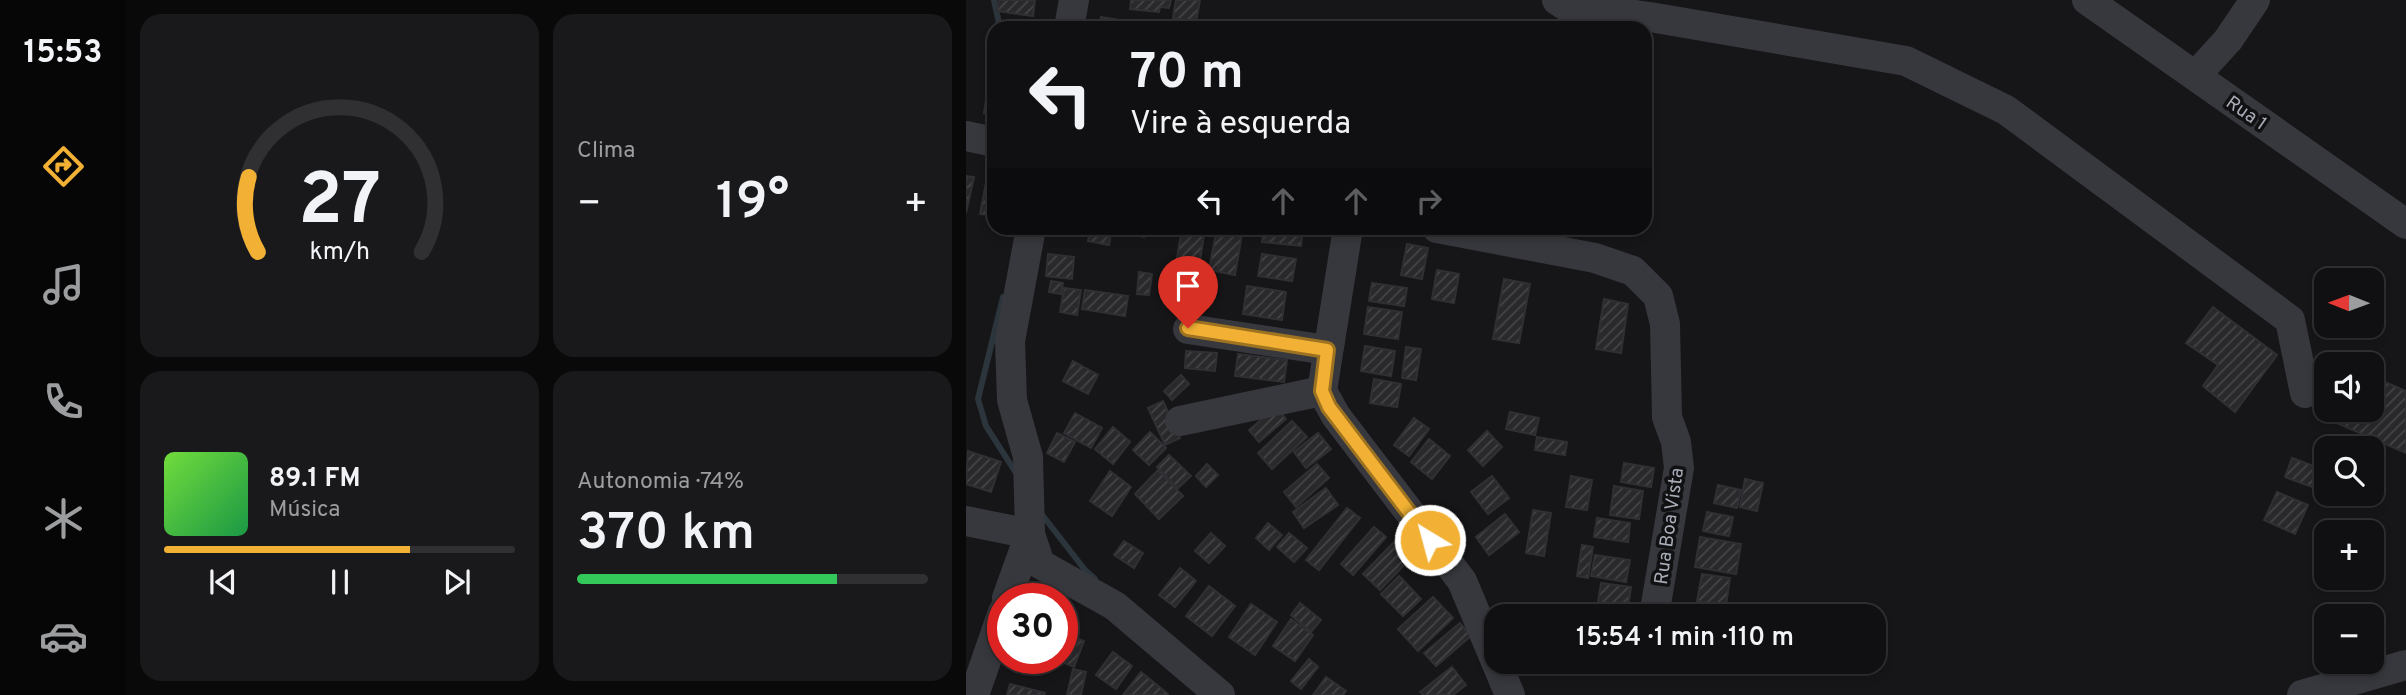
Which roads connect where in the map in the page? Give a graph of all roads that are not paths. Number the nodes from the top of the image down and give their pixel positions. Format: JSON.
{"nodes":[{"id":1,"x":1074,"y":0,"type":"edge"},
{"id":2,"x":1557,"y":0,"type":"edge"},
{"id":3,"x":2087,"y":0,"type":"edge"},
{"id":4,"x":2255,"y":0,"type":"edge"},
{"id":5,"x":1070,"y":21,"type":"edge"},
{"id":6,"x":2196,"y":75,"type":"junction"},
{"id":7,"x":966,"y":136,"type":"edge"},
{"id":8,"x":987,"y":140,"type":"edge"},
{"id":9,"x":2406,"y":224,"type":"edge"},
{"id":10,"x":1030,"y":235,"type":"edge"},
{"id":11,"x":1347,"y":235,"type":"edge"},
{"id":12,"x":1474,"y":235,"type":"edge"},
{"id":13,"x":1188,"y":328,"type":"dead end"},
{"id":14,"x":1327,"y":350,"type":"junction"},
{"id":15,"x":1322,"y":391,"type":"junction"},
{"id":16,"x":2305,"y":393,"type":"dead end"},
{"id":17,"x":1180,"y":421,"type":"dead end"},
{"id":18,"x":966,"y":521,"type":"edge"},
{"id":19,"x":1030,"y":534,"type":"junction"},
{"id":20,"x":1012,"y":583,"type":"edge"},
{"id":21,"x":1656,"y":604,"type":"edge"},
{"id":22,"x":1484,"y":617,"type":"edge"},
{"id":23,"x":987,"y":658,"type":"edge"},
{"id":24,"x":2406,"y":665,"type":"edge"},
{"id":25,"x":1504,"y":674,"type":"edge"},
{"id":26,"x":974,"y":695,"type":"edge"},
{"id":27,"x":1220,"y":695,"type":"edge"},
{"id":28,"x":1510,"y":695,"type":"edge"},
{"id":29,"x":2302,"y":695,"type":"edge"}],
"edges":[{"from":1,"to":5,"type":"street"},
{"from":2,"to":16,"type":"street"},
{"from":3,"to":6,"type":"street","name":"Rua 1"},
{"from":4,"to":6,"type":"street"},
{"from":6,"to":9,"type":"street","name":"Rua 1"},
{"from":7,"to":8,"type":"street"},
{"from":10,"to":19,"type":"street"},
{"from":11,"to":14,"type":"street"},
{"from":12,"to":21,"type":"street","name":"Rua Boa Vista"},
{"from":13,"to":14,"type":"street"},
{"from":14,"to":15,"type":"street"},
{"from":15,"to":17,"type":"street"},
{"from":15,"to":22,"type":"street"},
{"from":18,"to":19,"type":"street"},
{"from":19,"to":20,"type":"street"},
{"from":19,"to":27,"type":"street"},
{"from":23,"to":26,"type":"street"},
{"from":24,"to":29,"type":"street"},
{"from":25,"to":28,"type":"street"}]}
